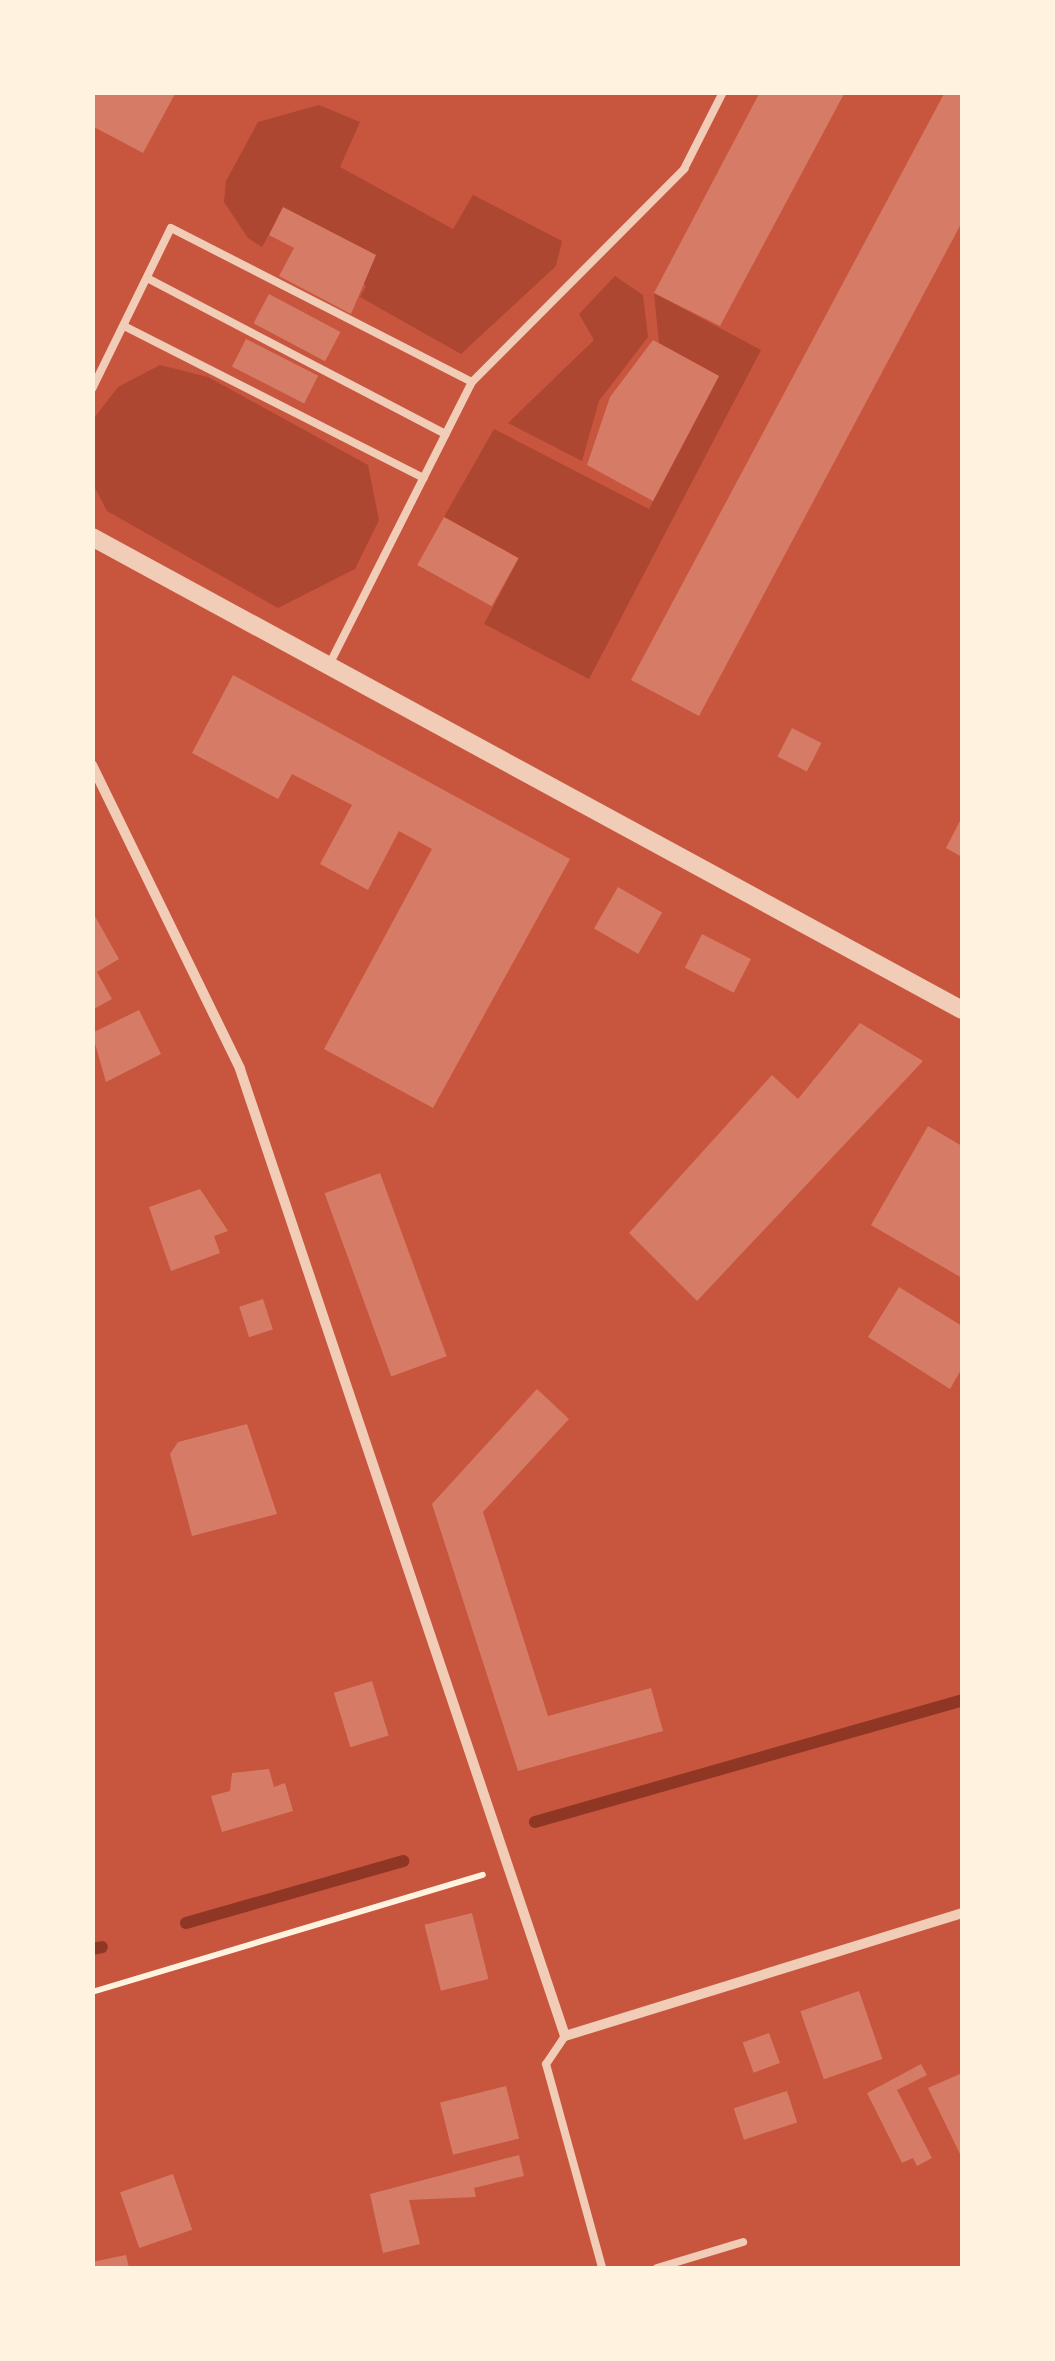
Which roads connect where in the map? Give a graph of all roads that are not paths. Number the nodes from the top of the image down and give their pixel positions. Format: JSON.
{"nodes":[{"id":1,"x":723,"y":92,"type":"edge"},
{"id":2,"x":147,"y":278,"type":"junction"},
{"id":3,"x":124,"y":326,"type":"junction"},
{"id":4,"x":472,"y":382,"type":"junction"},
{"id":5,"x":92,"y":389,"type":"edge"},
{"id":6,"x":446,"y":434,"type":"junction"},
{"id":7,"x":424,"y":478,"type":"junction"},
{"id":8,"x":92,"y":537,"type":"edge"},
{"id":9,"x":329,"y":665,"type":"junction"},
{"id":10,"x":92,"y":766,"type":"edge"},
{"id":11,"x":962,"y":1010,"type":"edge"},
{"id":12,"x":962,"y":1913,"type":"edge"},
{"id":13,"x":565,"y":2036,"type":"junction"},
{"id":14,"x":744,"y":2242,"type":"dead end"},
{"id":15,"x":602,"y":2268,"type":"edge"},
{"id":16,"x":657,"y":2268,"type":"edge"}],
"edges":[{"from":1,"to":4,"type":"lane"},
{"from":2,"to":3,"type":"lane"},
{"from":2,"to":4,"type":"lane"},
{"from":2,"to":6,"type":"lane"},
{"from":3,"to":5,"type":"lane"},
{"from":3,"to":7,"type":"lane"},
{"from":4,"to":6,"type":"lane"},
{"from":6,"to":7,"type":"lane"},
{"from":7,"to":9,"type":"lane"},
{"from":8,"to":9,"type":"street"},
{"from":9,"to":11,"type":"street"},
{"from":10,"to":13,"type":"street"},
{"from":12,"to":13,"type":"street"},
{"from":13,"to":15,"type":"lane"},
{"from":14,"to":16,"type":"lane"}]}
